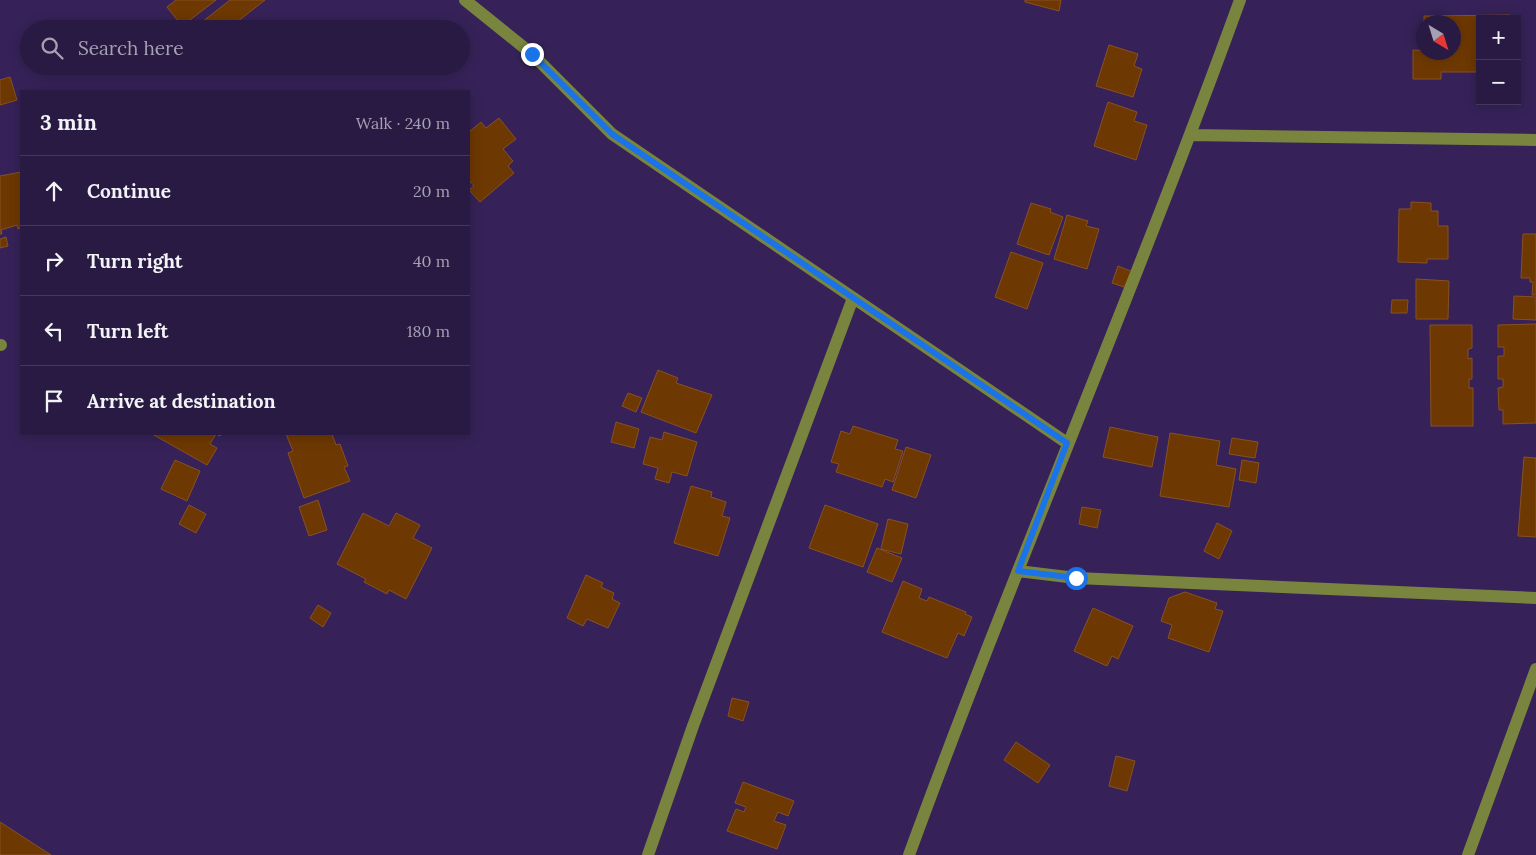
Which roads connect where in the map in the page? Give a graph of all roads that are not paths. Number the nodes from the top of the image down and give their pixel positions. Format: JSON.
{"nodes":[{"id":1,"x":465,"y":0,"type":"edge"},
{"id":2,"x":1240,"y":0,"type":"edge"},
{"id":3,"x":1191,"y":135,"type":"junction"},
{"id":4,"x":1536,"y":140,"type":"edge"},
{"id":5,"x":853,"y":298,"type":"junction"},
{"id":6,"x":1067,"y":443,"type":"junction"},
{"id":7,"x":1018,"y":571,"type":"junction"},
{"id":8,"x":1536,"y":598,"type":"edge"},
{"id":9,"x":1536,"y":669,"type":"edge"},
{"id":10,"x":648,"y":855,"type":"edge"},
{"id":11,"x":910,"y":855,"type":"edge"},
{"id":12,"x":1468,"y":855,"type":"edge"}],
"edges":[{"from":1,"to":5,"type":"street"},
{"from":2,"to":3,"type":"street"},
{"from":3,"to":4,"type":"street"},
{"from":3,"to":6,"type":"street"},
{"from":5,"to":6,"type":"street"},
{"from":5,"to":10,"type":"street"},
{"from":6,"to":7,"type":"street"},
{"from":7,"to":8,"type":"street"},
{"from":7,"to":11,"type":"street"},
{"from":9,"to":12,"type":"street"}]}
